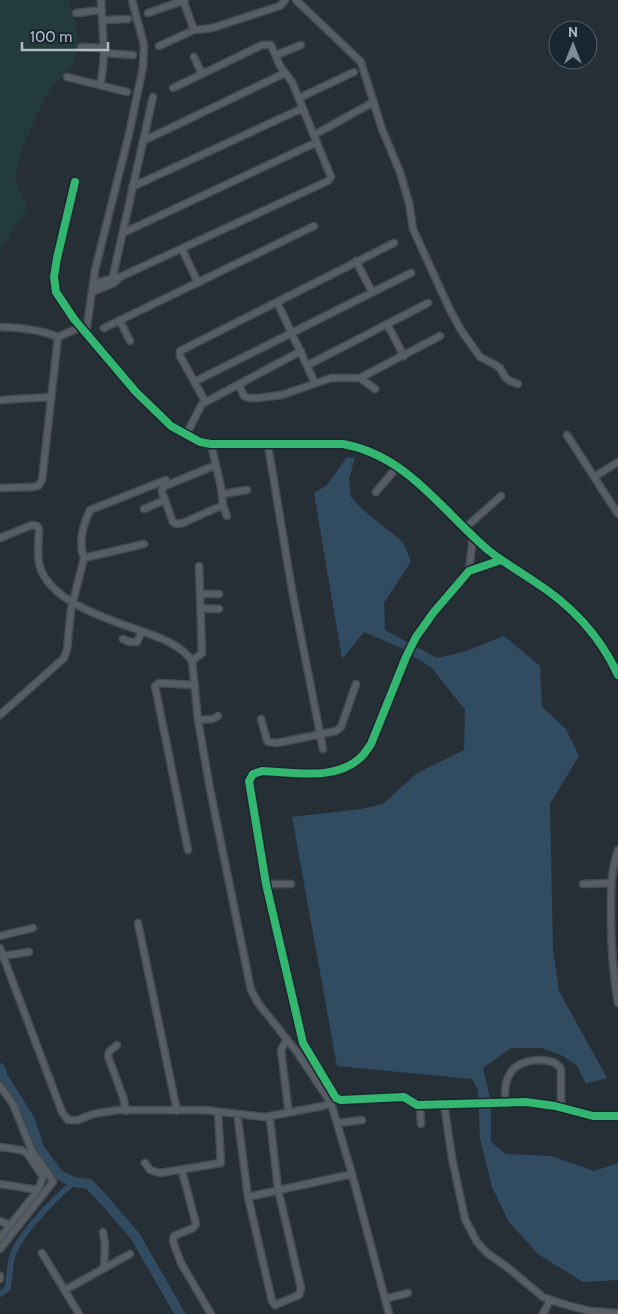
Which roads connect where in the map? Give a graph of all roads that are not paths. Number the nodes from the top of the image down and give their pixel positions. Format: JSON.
{"nodes":[{"id":1,"x":101,"y":0,"type":"edge"},
{"id":2,"x":132,"y":0,"type":"edge"},
{"id":3,"x":184,"y":0,"type":"edge"},
{"id":4,"x":285,"y":0,"type":"edge"},
{"id":5,"x":296,"y":0,"type":"edge"},
{"id":6,"x":102,"y":10,"type":"junction"},
{"id":7,"x":76,"y":13,"type":"dead end"},
{"id":8,"x":148,"y":13,"type":"dead end"},
{"id":9,"x":128,"y":19,"type":"dead end"},
{"id":10,"x":103,"y":20,"type":"junction"},
{"id":11,"x":194,"y":30,"type":"junction"},
{"id":12,"x":301,"y":45,"type":"dead end"},
{"id":13,"x":159,"y":46,"type":"dead end"},
{"id":14,"x":81,"y":48,"type":"dead end"},
{"id":15,"x":104,"y":51,"type":"junction"},
{"id":16,"x":133,"y":55,"type":"dead end"},
{"id":17,"x":276,"y":55,"type":"junction"},
{"id":18,"x":194,"y":57,"type":"dead end"},
{"id":19,"x":285,"y":72,"type":"junction"},
{"id":20,"x":354,"y":72,"type":"dead end"},
{"id":21,"x":202,"y":74,"type":"junction"},
{"id":22,"x":67,"y":77,"type":"dead end"},
{"id":23,"x":100,"y":86,"type":"junction"},
{"id":24,"x":173,"y":88,"type":"dead end"},
{"id":25,"x":127,"y":92,"type":"dead end"},
{"id":26,"x":153,"y":96,"type":"dead end"},
{"id":27,"x":299,"y":98,"type":"junction"},
{"id":28,"x":370,"y":104,"type":"dead end"},
{"id":29,"x":303,"y":108,"type":"junction"},
{"id":30,"x":314,"y":135,"type":"junction"},
{"id":31,"x":143,"y":141,"type":"junction"},
{"id":32,"x":317,"y":142,"type":"junction"},
{"id":33,"x":76,"y":182,"type":"dead end"},
{"id":34,"x":132,"y":188,"type":"junction"},
{"id":35,"x":314,"y":226,"type":"dead end"},
{"id":36,"x":123,"y":233,"type":"junction"},
{"id":37,"x":394,"y":243,"type":"dead end"},
{"id":38,"x":182,"y":248,"type":"junction"},
{"id":39,"x":356,"y":261,"type":"junction"},
{"id":40,"x":411,"y":273,"type":"dead end"},
{"id":41,"x":116,"y":279,"type":"junction"},
{"id":42,"x":198,"y":283,"type":"junction"},
{"id":43,"x":93,"y":284,"type":"junction"},
{"id":44,"x":92,"y":292,"type":"junction"},
{"id":45,"x":372,"y":292,"type":"junction"},
{"id":46,"x":276,"y":302,"type":"junction"},
{"id":47,"x":428,"y":303,"type":"dead end"},
{"id":48,"x":120,"y":321,"type":"junction"},
{"id":49,"x":387,"y":324,"type":"junction"},
{"id":50,"x":0,"y":327,"type":"edge"},
{"id":51,"x":81,"y":327,"type":"junction"},
{"id":52,"x":104,"y":328,"type":"dead end"},
{"id":53,"x":86,"y":333,"type":"junction"},
{"id":54,"x":292,"y":333,"type":"junction"},
{"id":55,"x":440,"y":336,"type":"dead end"},
{"id":56,"x":58,"y":337,"type":"junction"},
{"id":57,"x":130,"y":341,"type":"dead end"},
{"id":58,"x":301,"y":352,"type":"junction"},
{"id":59,"x":404,"y":356,"type":"junction"},
{"id":60,"x":308,"y":364,"type":"junction"},
{"id":61,"x":360,"y":378,"type":"junction"},
{"id":62,"x":194,"y":382,"type":"junction"},
{"id":63,"x":316,"y":383,"type":"junction"},
{"id":64,"x":518,"y":384,"type":"dead end"},
{"id":65,"x":239,"y":385,"type":"junction"},
{"id":66,"x":375,"y":389,"type":"dead end"},
{"id":67,"x":51,"y":397,"type":"junction"},
{"id":68,"x":0,"y":400,"type":"edge"},
{"id":69,"x":204,"y":402,"type":"junction"},
{"id":70,"x":186,"y":435,"type":"junction"},
{"id":71,"x":567,"y":435,"type":"dead end"},
{"id":72,"x":211,"y":444,"type":"junction"},
{"id":73,"x":268,"y":445,"type":"junction"},
{"id":74,"x":618,"y":462,"type":"edge"},
{"id":75,"x":216,"y":465,"type":"junction"},
{"id":76,"x":398,"y":466,"type":"junction"},
{"id":77,"x":594,"y":478,"type":"junction"},
{"id":78,"x":166,"y":480,"type":"dead end"},
{"id":79,"x":0,"y":488,"type":"edge"},
{"id":80,"x":247,"y":490,"type":"dead end"},
{"id":81,"x":376,"y":492,"type":"dead end"},
{"id":82,"x":222,"y":494,"type":"junction"},
{"id":83,"x":501,"y":496,"type":"dead end"},
{"id":84,"x":165,"y":500,"type":"junction"},
{"id":85,"x":223,"y":505,"type":"junction"},
{"id":86,"x":144,"y":508,"type":"dead end"},
{"id":87,"x":618,"y":514,"type":"edge"},
{"id":88,"x":227,"y":516,"type":"dead end"},
{"id":89,"x":465,"y":528,"type":"junction"},
{"id":90,"x":473,"y":537,"type":"junction"},
{"id":91,"x":0,"y":538,"type":"edge"},
{"id":92,"x":144,"y":544,"type":"dead end"},
{"id":93,"x":84,"y":558,"type":"junction"},
{"id":94,"x":500,"y":560,"type":"junction"},
{"id":95,"x":199,"y":566,"type":"dead end"},
{"id":96,"x":469,"y":571,"type":"junction"},
{"id":97,"x":200,"y":594,"type":"junction"},
{"id":98,"x":219,"y":594,"type":"dead end"},
{"id":99,"x":71,"y":602,"type":"junction"},
{"id":100,"x":200,"y":608,"type":"junction"},
{"id":101,"x":219,"y":609,"type":"dead end"},
{"id":102,"x":142,"y":631,"type":"junction"},
{"id":103,"x":123,"y":639,"type":"dead end"},
{"id":104,"x":192,"y":661,"type":"junction"},
{"id":105,"x":618,"y":675,"type":"edge"},
{"id":106,"x":356,"y":684,"type":"dead end"},
{"id":107,"x":195,"y":685,"type":"junction"},
{"id":108,"x":0,"y":715,"type":"edge"},
{"id":109,"x":218,"y":716,"type":"dead end"},
{"id":110,"x":261,"y":719,"type":"dead end"},
{"id":111,"x":198,"y":720,"type":"junction"},
{"id":112,"x":320,"y":734,"type":"junction"},
{"id":113,"x":323,"y":749,"type":"dead end"},
{"id":114,"x":188,"y":850,"type":"dead end"},
{"id":115,"x":618,"y":850,"type":"edge"},
{"id":116,"x":610,"y":883,"type":"junction"},
{"id":117,"x":266,"y":884,"type":"junction"},
{"id":118,"x":291,"y":884,"type":"dead end"},
{"id":119,"x":583,"y":884,"type":"dead end"},
{"id":120,"x":138,"y":922,"type":"dead end"},
{"id":121,"x":33,"y":928,"type":"dead end"},
{"id":122,"x":0,"y":936,"type":"edge"},
{"id":123,"x":610,"y":938,"type":"junction"},
{"id":124,"x":618,"y":939,"type":"edge"},
{"id":125,"x":0,"y":948,"type":"edge"},
{"id":126,"x":29,"y":952,"type":"dead end"},
{"id":127,"x":3,"y":961,"type":"edge"},
{"id":128,"x":618,"y":1003,"type":"edge"},
{"id":129,"x":287,"y":1039,"type":"junction"},
{"id":130,"x":117,"y":1044,"type":"dead end"},
{"id":131,"x":0,"y":1086,"type":"edge"},
{"id":132,"x":505,"y":1094,"type":"dead end"},
{"id":133,"x":331,"y":1103,"type":"junction"},
{"id":134,"x":444,"y":1104,"type":"junction"},
{"id":135,"x":420,"y":1105,"type":"junction"},
{"id":136,"x":288,"y":1106,"type":"dead end"},
{"id":137,"x":561,"y":1108,"type":"junction"},
{"id":138,"x":126,"y":1111,"type":"junction"},
{"id":139,"x":177,"y":1111,"type":"junction"},
{"id":140,"x":218,"y":1112,"type":"junction"},
{"id":141,"x":618,"y":1116,"type":"edge"},
{"id":142,"x":270,"y":1119,"type":"dead end"},
{"id":143,"x":238,"y":1120,"type":"dead end"},
{"id":144,"x":362,"y":1120,"type":"dead end"},
{"id":145,"x":338,"y":1123,"type":"junction"},
{"id":146,"x":421,"y":1124,"type":"dead end"},
{"id":147,"x":0,"y":1147,"type":"edge"},
{"id":148,"x":145,"y":1163,"type":"dead end"},
{"id":149,"x":182,"y":1171,"type":"junction"},
{"id":150,"x":352,"y":1174,"type":"junction"},
{"id":151,"x":0,"y":1184,"type":"edge"},
{"id":152,"x":38,"y":1190,"type":"junction"},
{"id":153,"x":278,"y":1190,"type":"junction"},
{"id":154,"x":248,"y":1197,"type":"junction"},
{"id":155,"x":0,"y":1221,"type":"edge"},
{"id":156,"x":11,"y":1225,"type":"junction"},
{"id":157,"x":103,"y":1232,"type":"dead end"},
{"id":158,"x":0,"y":1238,"type":"edge"},
{"id":159,"x":0,"y":1249,"type":"edge"},
{"id":160,"x":42,"y":1253,"type":"dead end"},
{"id":161,"x":130,"y":1254,"type":"dead end"},
{"id":162,"x":104,"y":1268,"type":"junction"},
{"id":163,"x":65,"y":1290,"type":"junction"},
{"id":164,"x":408,"y":1292,"type":"dead end"},
{"id":165,"x":385,"y":1299,"type":"junction"},
{"id":166,"x":550,"y":1300,"type":"junction"},
{"id":167,"x":618,"y":1313,"type":"edge"},
{"id":168,"x":79,"y":1314,"type":"edge"},
{"id":169,"x":211,"y":1314,"type":"edge"},
{"id":170,"x":389,"y":1314,"type":"edge"},
{"id":171,"x":543,"y":1314,"type":"edge"}],
"edges":[{"from":1,"to":6,"type":"street"},
{"from":2,"to":43,"type":"street"},
{"from":3,"to":8,"type":"street"},
{"from":3,"to":11,"type":"street"},
{"from":4,"to":11,"type":"street"},
{"from":5,"to":64,"type":"street"},
{"from":6,"to":7,"type":"street"},
{"from":6,"to":10,"type":"street"},
{"from":9,"to":10,"type":"street"},
{"from":10,"to":15,"type":"street"},
{"from":11,"to":13,"type":"street"},
{"from":12,"to":17,"type":"street"},
{"from":14,"to":15,"type":"street"},
{"from":15,"to":16,"type":"street"},
{"from":15,"to":23,"type":"street"},
{"from":17,"to":19,"type":"street"},
{"from":17,"to":21,"type":"street"},
{"from":18,"to":21,"type":"street"},
{"from":19,"to":27,"type":"street"},
{"from":19,"to":31,"type":"street"},
{"from":20,"to":27,"type":"street"},
{"from":21,"to":24,"type":"street"},
{"from":22,"to":23,"type":"street"},
{"from":23,"to":25,"type":"street"},
{"from":26,"to":31,"type":"street"},
{"from":27,"to":29,"type":"street"},
{"from":28,"to":30,"type":"street"},
{"from":29,"to":30,"type":"street"},
{"from":29,"to":34,"type":"street"},
{"from":30,"to":32,"type":"street"},
{"from":31,"to":34,"type":"street"},
{"from":32,"to":36,"type":"street"},
{"from":32,"to":38,"type":"street"},
{"from":33,"to":51,"type":"street"},
{"from":34,"to":36,"type":"street"},
{"from":35,"to":42,"type":"street"},
{"from":36,"to":41,"type":"street"},
{"from":37,"to":39,"type":"street"},
{"from":38,"to":41,"type":"street"},
{"from":38,"to":42,"type":"street"},
{"from":39,"to":45,"type":"street"},
{"from":39,"to":46,"type":"street"},
{"from":40,"to":45,"type":"street"},
{"from":41,"to":43,"type":"street"},
{"from":41,"to":44,"type":"street"},
{"from":42,"to":48,"type":"street"},
{"from":43,"to":44,"type":"street"},
{"from":44,"to":53,"type":"street"},
{"from":45,"to":54,"type":"street"},
{"from":46,"to":54,"type":"street"},
{"from":46,"to":62,"type":"street"},
{"from":47,"to":49,"type":"street"},
{"from":48,"to":52,"type":"street"},
{"from":48,"to":57,"type":"street"},
{"from":49,"to":59,"type":"street"},
{"from":49,"to":60,"type":"street"},
{"from":50,"to":56,"type":"street"},
{"from":51,"to":53,"type":"street"},
{"from":51,"to":56,"type":"street"},
{"from":53,"to":70,"type":"street"},
{"from":54,"to":58,"type":"street"},
{"from":54,"to":62,"type":"street"},
{"from":55,"to":59,"type":"street"},
{"from":56,"to":67,"type":"street"},
{"from":58,"to":60,"type":"street"},
{"from":58,"to":65,"type":"street"},
{"from":59,"to":61,"type":"street"},
{"from":60,"to":63,"type":"street"},
{"from":61,"to":63,"type":"street"},
{"from":61,"to":66,"type":"street"},
{"from":62,"to":69,"type":"street"},
{"from":63,"to":65,"type":"street"},
{"from":65,"to":69,"type":"street"},
{"from":67,"to":68,"type":"street"},
{"from":67,"to":79,"type":"street"},
{"from":69,"to":70,"type":"street"},
{"from":70,"to":72,"type":"street"},
{"from":71,"to":77,"type":"street"},
{"from":72,"to":73,"type":"street"},
{"from":72,"to":75,"type":"street"},
{"from":73,"to":76,"type":"street"},
{"from":73,"to":112,"type":"street"},
{"from":74,"to":77,"type":"street"},
{"from":75,"to":82,"type":"street"},
{"from":75,"to":84,"type":"street"},
{"from":76,"to":81,"type":"street"},
{"from":76,"to":89,"type":"street"},
{"from":77,"to":87,"type":"street"},
{"from":78,"to":93,"type":"street"},
{"from":80,"to":82,"type":"street"},
{"from":82,"to":85,"type":"street"},
{"from":83,"to":89,"type":"street"},
{"from":84,"to":85,"type":"street"},
{"from":84,"to":86,"type":"street"},
{"from":85,"to":88,"type":"street"},
{"from":89,"to":90,"type":"street"},
{"from":90,"to":94,"type":"street"},
{"from":90,"to":96,"type":"street"},
{"from":91,"to":99,"type":"street"},
{"from":92,"to":93,"type":"street"},
{"from":93,"to":99,"type":"street"},
{"from":94,"to":96,"type":"street"},
{"from":94,"to":105,"type":"street"},
{"from":95,"to":97,"type":"street"},
{"from":96,"to":117,"type":"street"},
{"from":97,"to":98,"type":"street"},
{"from":97,"to":100,"type":"street"},
{"from":99,"to":102,"type":"street"},
{"from":99,"to":108,"type":"street"},
{"from":100,"to":101,"type":"street"},
{"from":100,"to":104,"type":"street"},
{"from":102,"to":103,"type":"street"},
{"from":102,"to":104,"type":"street"},
{"from":104,"to":107,"type":"street"},
{"from":106,"to":112,"type":"street"},
{"from":107,"to":111,"type":"street"},
{"from":107,"to":114,"type":"street"},
{"from":109,"to":111,"type":"street"},
{"from":110,"to":112,"type":"street"},
{"from":111,"to":129,"type":"street"},
{"from":112,"to":113,"type":"street"},
{"from":115,"to":116,"type":"street"},
{"from":116,"to":119,"type":"street"},
{"from":116,"to":123,"type":"street"},
{"from":117,"to":118,"type":"street"},
{"from":117,"to":135,"type":"street"},
{"from":120,"to":139,"type":"street"},
{"from":121,"to":122,"type":"street"},
{"from":123,"to":124,"type":"street"},
{"from":123,"to":128,"type":"street"},
{"from":125,"to":127,"type":"street"},
{"from":126,"to":127,"type":"street"},
{"from":127,"to":138,"type":"street"},
{"from":129,"to":133,"type":"street"},
{"from":129,"to":136,"type":"street"},
{"from":130,"to":138,"type":"street"},
{"from":131,"to":159,"type":"street"},
{"from":132,"to":137,"type":"street"},
{"from":133,"to":140,"type":"street"},
{"from":133,"to":145,"type":"street"},
{"from":134,"to":135,"type":"street"},
{"from":134,"to":137,"type":"street"},
{"from":134,"to":166,"type":"street"},
{"from":135,"to":146,"type":"street"},
{"from":137,"to":141,"type":"street"},
{"from":138,"to":139,"type":"street"},
{"from":139,"to":140,"type":"street"},
{"from":140,"to":149,"type":"street"},
{"from":142,"to":153,"type":"street"},
{"from":143,"to":154,"type":"street"},
{"from":144,"to":145,"type":"street"},
{"from":145,"to":150,"type":"street"},
{"from":147,"to":152,"type":"street"},
{"from":148,"to":149,"type":"street"},
{"from":149,"to":169,"type":"street"},
{"from":150,"to":153,"type":"street"},
{"from":150,"to":165,"type":"street"},
{"from":151,"to":152,"type":"street"},
{"from":152,"to":156,"type":"street"},
{"from":153,"to":154,"type":"street"},
{"from":153,"to":154,"type":"street"},
{"from":155,"to":156,"type":"street"},
{"from":156,"to":158,"type":"street"},
{"from":157,"to":162,"type":"street"},
{"from":160,"to":163,"type":"street"},
{"from":161,"to":162,"type":"street"},
{"from":162,"to":163,"type":"street"},
{"from":163,"to":168,"type":"street"},
{"from":164,"to":165,"type":"street"},
{"from":165,"to":170,"type":"street"},
{"from":166,"to":167,"type":"street"},
{"from":166,"to":171,"type":"street"}]}
